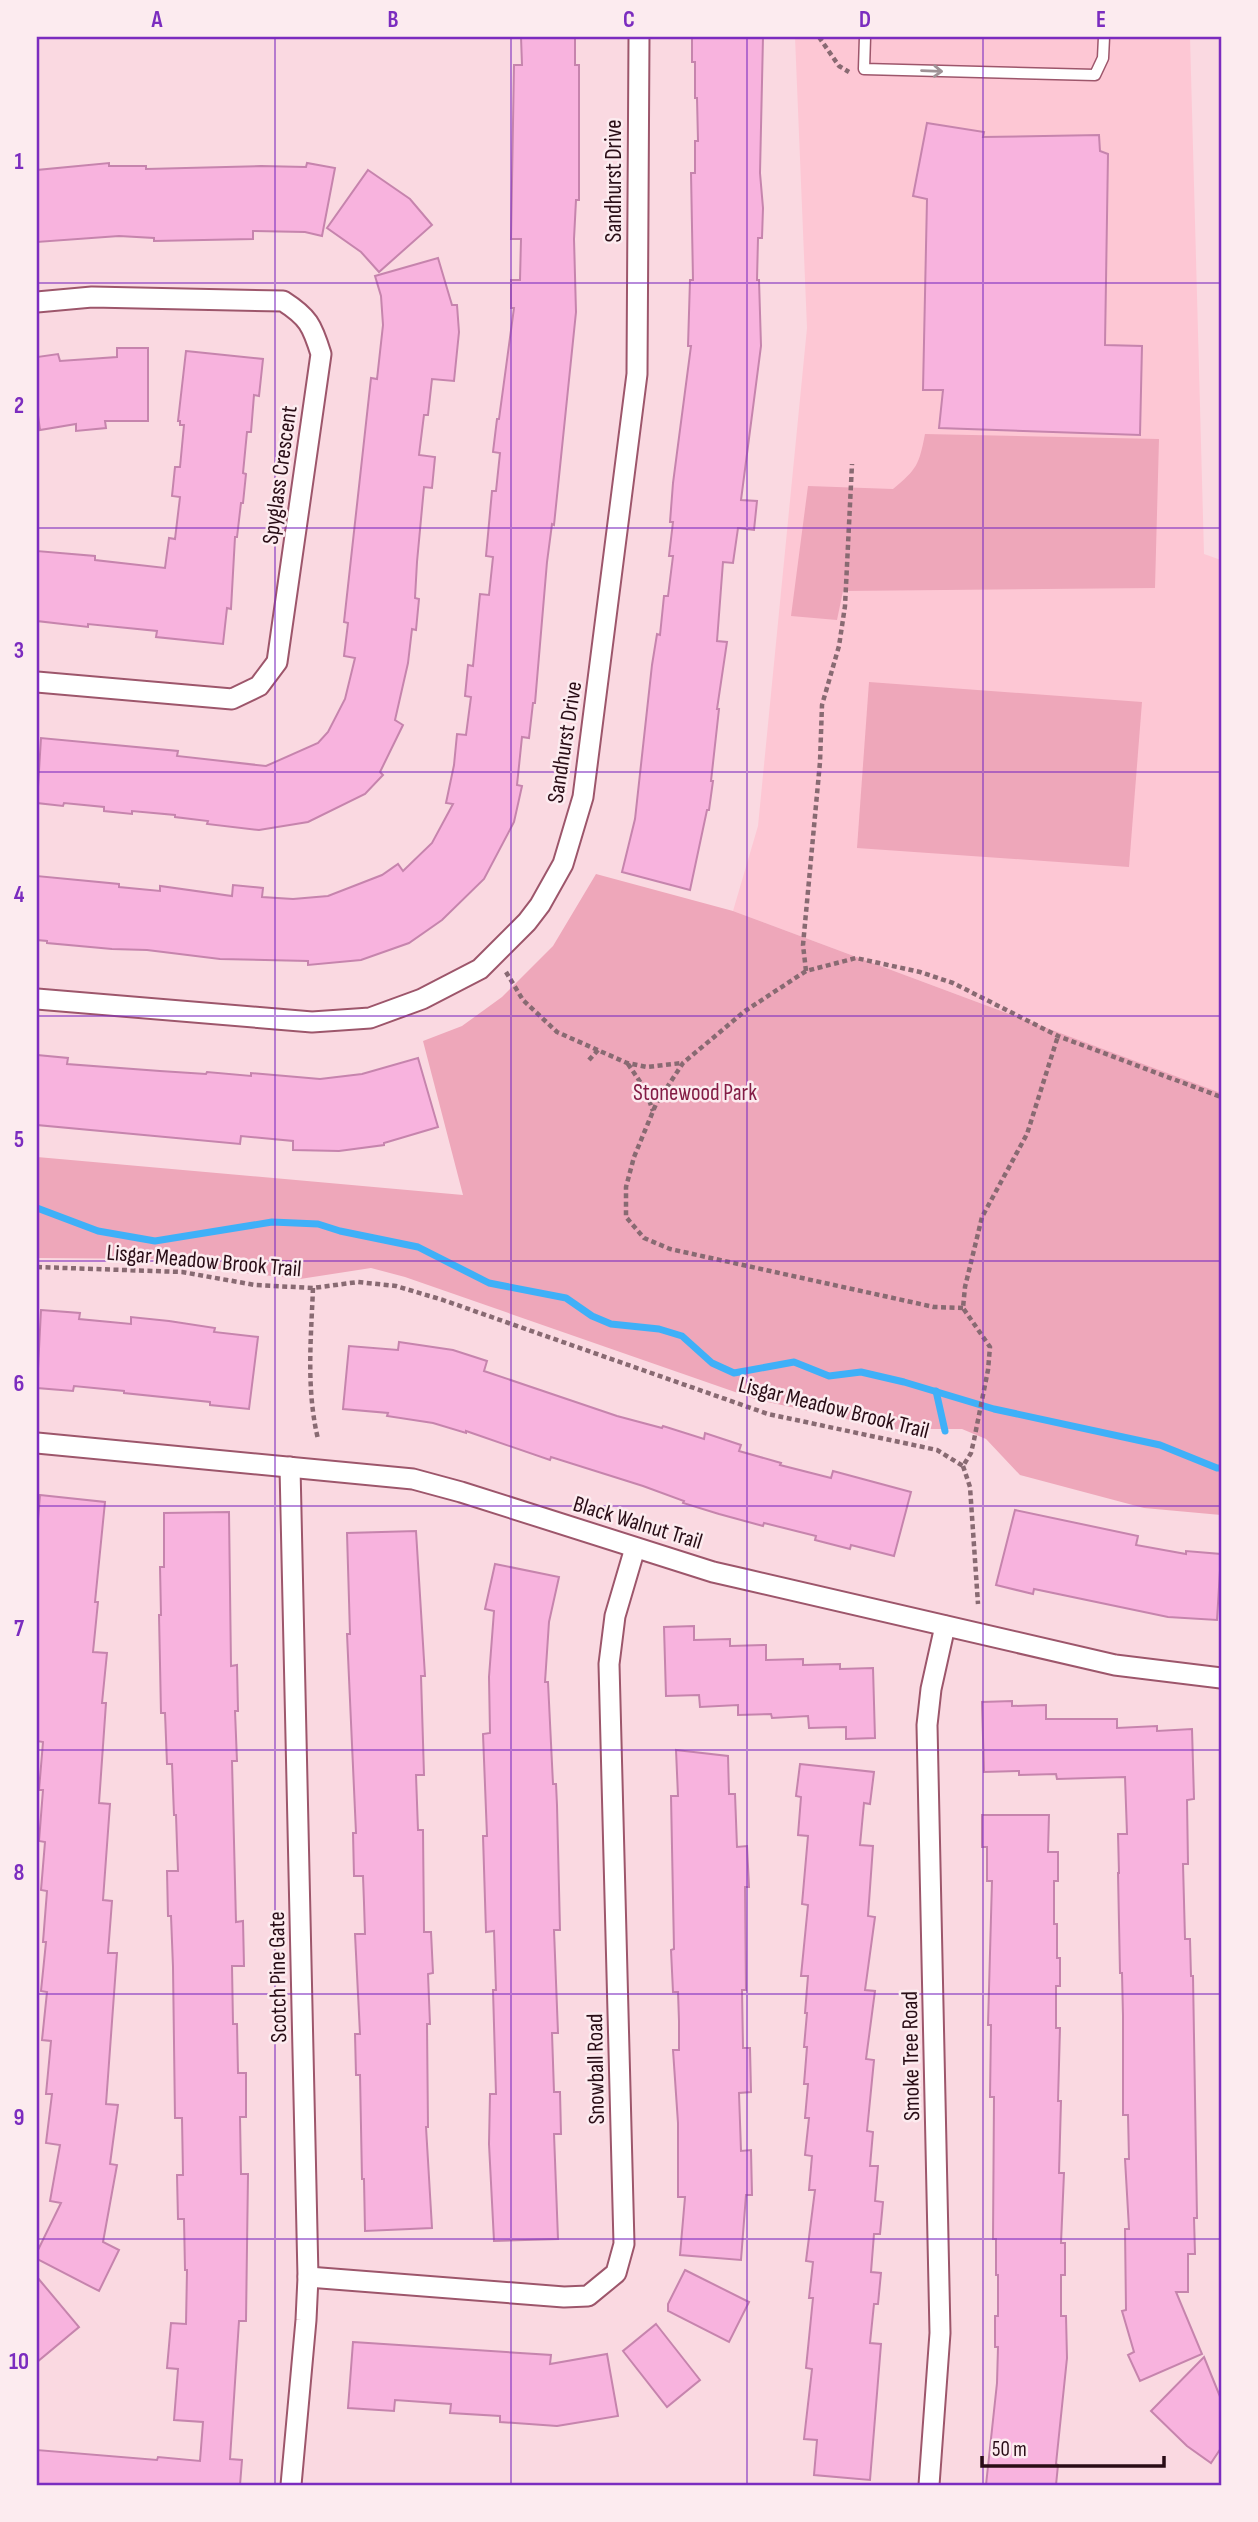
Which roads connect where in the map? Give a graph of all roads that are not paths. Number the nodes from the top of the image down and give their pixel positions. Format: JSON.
{"nodes":[{"id":1,"x":639,"y":37,"type":"edge"},
{"id":2,"x":865,"y":37,"type":"edge"},
{"id":3,"x":1104,"y":37,"type":"edge"},
{"id":4,"x":37,"y":302,"type":"edge"},
{"id":5,"x":37,"y":682,"type":"edge"},
{"id":6,"x":37,"y":999,"type":"edge"},
{"id":7,"x":37,"y":1443,"type":"edge"},
{"id":8,"x":290,"y":1467,"type":"junction"},
{"id":9,"x":635,"y":1548,"type":"junction"},
{"id":10,"x":945,"y":1626,"type":"junction"},
{"id":11,"x":1221,"y":1678,"type":"edge"},
{"id":12,"x":308,"y":2277,"type":"junction"},
{"id":13,"x":291,"y":2485,"type":"edge"},
{"id":14,"x":929,"y":2485,"type":"edge"}],
"edges":[{"from":1,"to":6,"type":"street","name":"Sandhurst Drive"},
{"from":2,"to":3,"type":"lane","one_way":true},
{"from":4,"to":5,"type":"street","name":"Spyglass Crescent"},
{"from":7,"to":8,"type":"street","name":"Black Walnut Trail"},
{"from":8,"to":9,"type":"street","name":"Black Walnut Trail"},
{"from":8,"to":12,"type":"street","name":"Scotch Pine Gate"},
{"from":9,"to":10,"type":"street","name":"Black Walnut Trail"},
{"from":9,"to":12,"type":"street","name":"Snowball Road"},
{"from":10,"to":11,"type":"street","name":"Black Walnut Trail"},
{"from":10,"to":14,"type":"street","name":"Smoke Tree Road"},
{"from":12,"to":13,"type":"street","name":"Scotch Pine Gate"}]}
